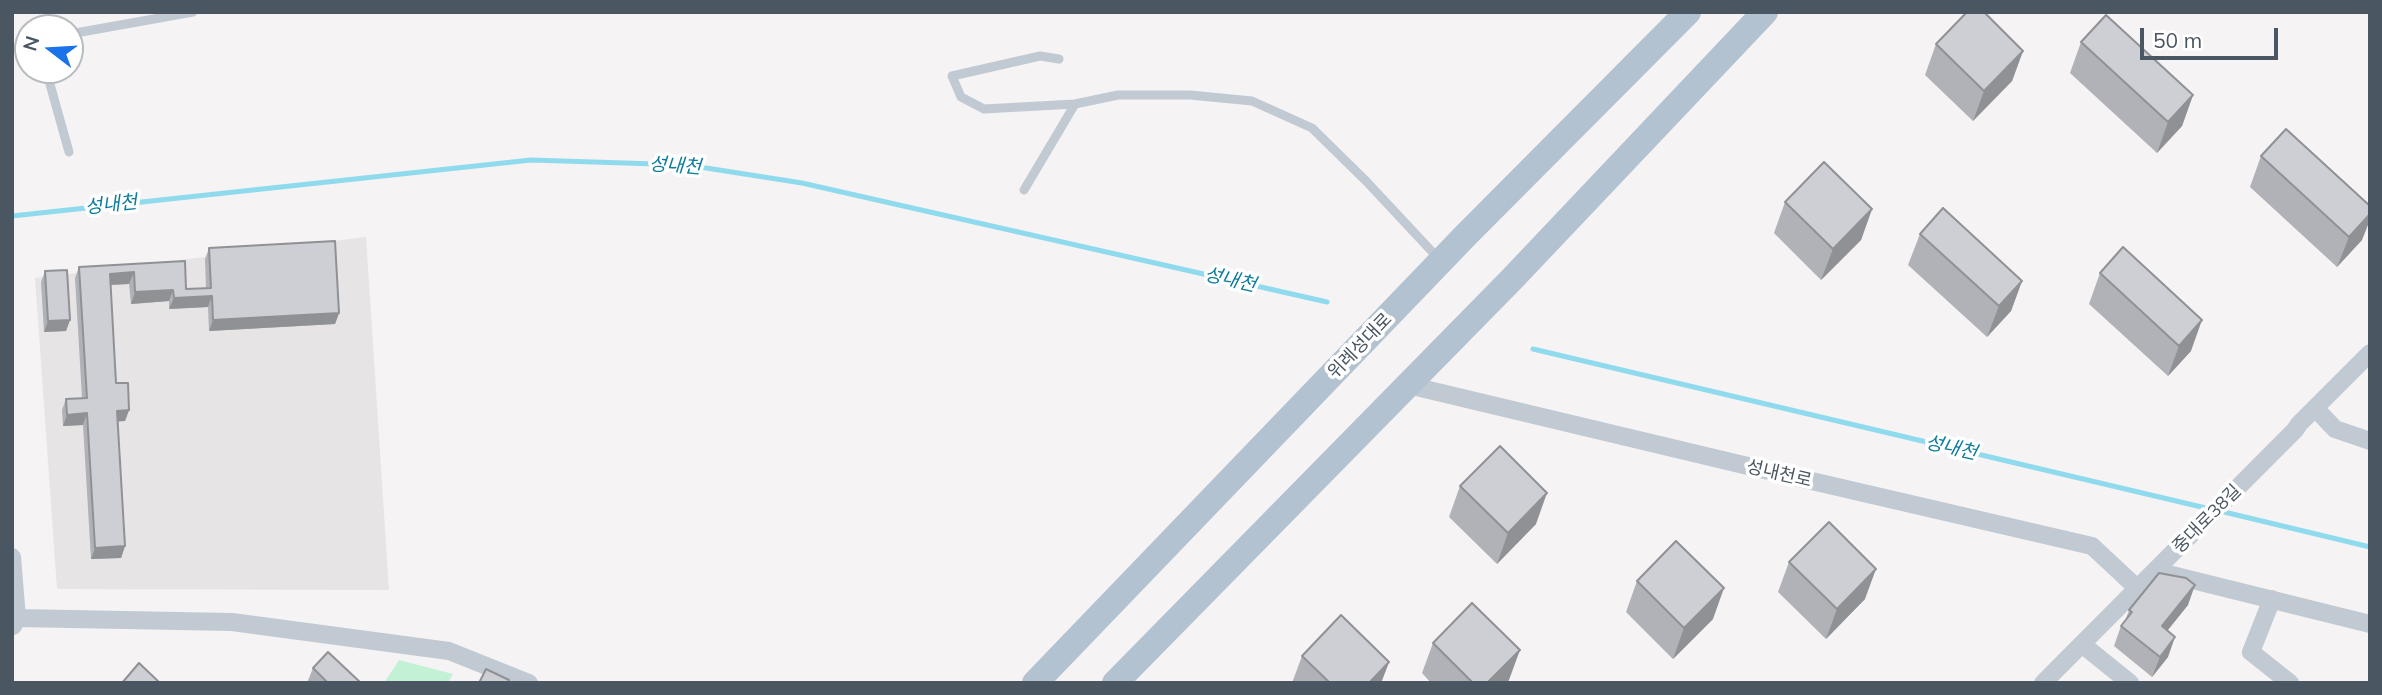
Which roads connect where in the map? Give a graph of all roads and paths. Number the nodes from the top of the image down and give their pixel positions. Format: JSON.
{"nodes":[{"id":1,"x":193,"y":12,"type":"edge"},
{"id":2,"x":1688,"y":12,"type":"edge"},
{"id":3,"x":1765,"y":12,"type":"edge"},
{"id":4,"x":84,"y":31,"type":"edge"},
{"id":5,"x":1059,"y":59,"type":"dead end"},
{"id":6,"x":50,"y":84,"type":"edge"},
{"id":7,"x":1075,"y":104,"type":"junction"},
{"id":8,"x":69,"y":152,"type":"dead end"},
{"id":9,"x":1024,"y":190,"type":"dead end"},
{"id":10,"x":1441,"y":261,"type":"junction"},
{"id":11,"x":2370,"y":353,"type":"edge"},
{"id":12,"x":1408,"y":384,"type":"junction"},
{"id":13,"x":2316,"y":409,"type":"junction"},
{"id":14,"x":2370,"y":441,"type":"edge"},
{"id":15,"x":12,"y":557,"type":"edge"},
{"id":16,"x":2159,"y":567,"type":"junction"},
{"id":17,"x":2137,"y":588,"type":"junction"},
{"id":18,"x":2272,"y":600,"type":"junction"},
{"id":19,"x":15,"y":623,"type":"edge"},
{"id":20,"x":2370,"y":624,"type":"edge"},
{"id":21,"x":2083,"y":645,"type":"junction"},
{"id":22,"x":529,"y":683,"type":"edge"},
{"id":23,"x":1035,"y":683,"type":"edge"},
{"id":24,"x":1115,"y":683,"type":"edge"},
{"id":25,"x":2043,"y":683,"type":"edge"},
{"id":26,"x":2130,"y":683,"type":"edge"},
{"id":27,"x":2290,"y":683,"type":"edge"}],
"edges":[{"from":1,"to":4,"type":"lane"},
{"from":2,"to":10,"type":"main road","name":"위례성대로"},
{"from":3,"to":12,"type":"main road"},
{"from":5,"to":7,"type":"lane"},
{"from":6,"to":8,"type":"lane"},
{"from":7,"to":9,"type":"lane"},
{"from":7,"to":10,"type":"lane"},
{"from":10,"to":23,"type":"main road","name":"위례성대로"},
{"from":11,"to":13,"type":"street","name":"중대로38길"},
{"from":12,"to":17,"type":"street","name":"성내천로"},
{"from":12,"to":24,"type":"main road"},
{"from":13,"to":14,"type":"street"},
{"from":13,"to":16,"type":"street","name":"중대로38길"},
{"from":15,"to":19,"type":"street"},
{"from":16,"to":17,"type":"street","name":"중대로38길"},
{"from":16,"to":18,"type":"street"},
{"from":17,"to":21,"type":"street","name":"중대로38길"},
{"from":18,"to":20,"type":"street"},
{"from":18,"to":27,"type":"street"},
{"from":19,"to":22,"type":"street"},
{"from":21,"to":25,"type":"street","name":"중대로38길"},
{"from":21,"to":26,"type":"street"}]}
